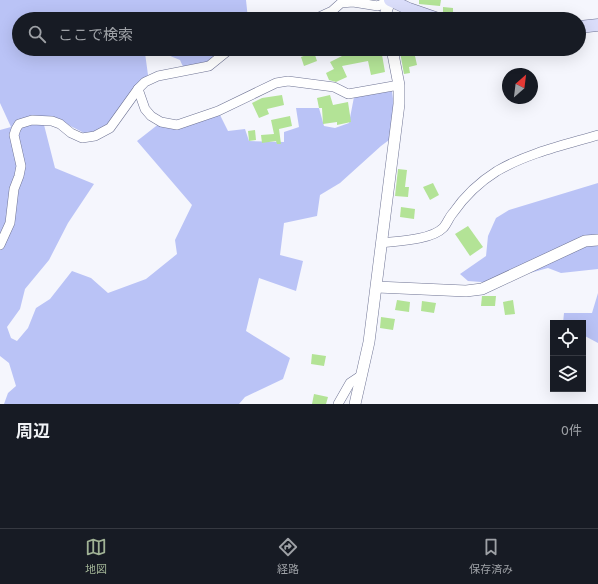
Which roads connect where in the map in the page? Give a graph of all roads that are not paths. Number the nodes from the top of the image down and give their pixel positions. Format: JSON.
{"nodes":[{"id":1,"x":390,"y":0,"type":"edge"},
{"id":2,"x":330,"y":12,"type":"edge"},
{"id":3,"x":386,"y":12,"type":"edge"},
{"id":4,"x":418,"y":12,"type":"edge"},
{"id":5,"x":598,"y":25,"type":"edge"},
{"id":6,"x":586,"y":27,"type":"edge"},
{"id":7,"x":221,"y":56,"type":"edge"},
{"id":8,"x":393,"y":56,"type":"edge"},
{"id":9,"x":399,"y":85,"type":"junction"},
{"id":10,"x":138,"y":89,"type":"junction"},
{"id":11,"x":598,"y":136,"type":"edge"},
{"id":12,"x":598,"y":240,"type":"edge"},
{"id":13,"x":381,"y":243,"type":"junction"},
{"id":14,"x":0,"y":245,"type":"edge"},
{"id":15,"x":377,"y":287,"type":"junction"},
{"id":16,"x":362,"y":375,"type":"junction"},
{"id":17,"x":338,"y":404,"type":"edge"},
{"id":18,"x":355,"y":404,"type":"edge"}],
"edges":[{"from":1,"to":2,"type":"street"},
{"from":1,"to":3,"type":"street"},
{"from":1,"to":4,"type":"main road"},
{"from":5,"to":6,"type":"main road"},
{"from":7,"to":10,"type":"street"},
{"from":8,"to":9,"type":"street"},
{"from":9,"to":10,"type":"street"},
{"from":9,"to":13,"type":"street"},
{"from":10,"to":14,"type":"street"},
{"from":11,"to":13,"type":"street"},
{"from":12,"to":15,"type":"street"},
{"from":13,"to":15,"type":"street"},
{"from":15,"to":16,"type":"street"},
{"from":16,"to":17,"type":"street"},
{"from":16,"to":18,"type":"street"}]}
